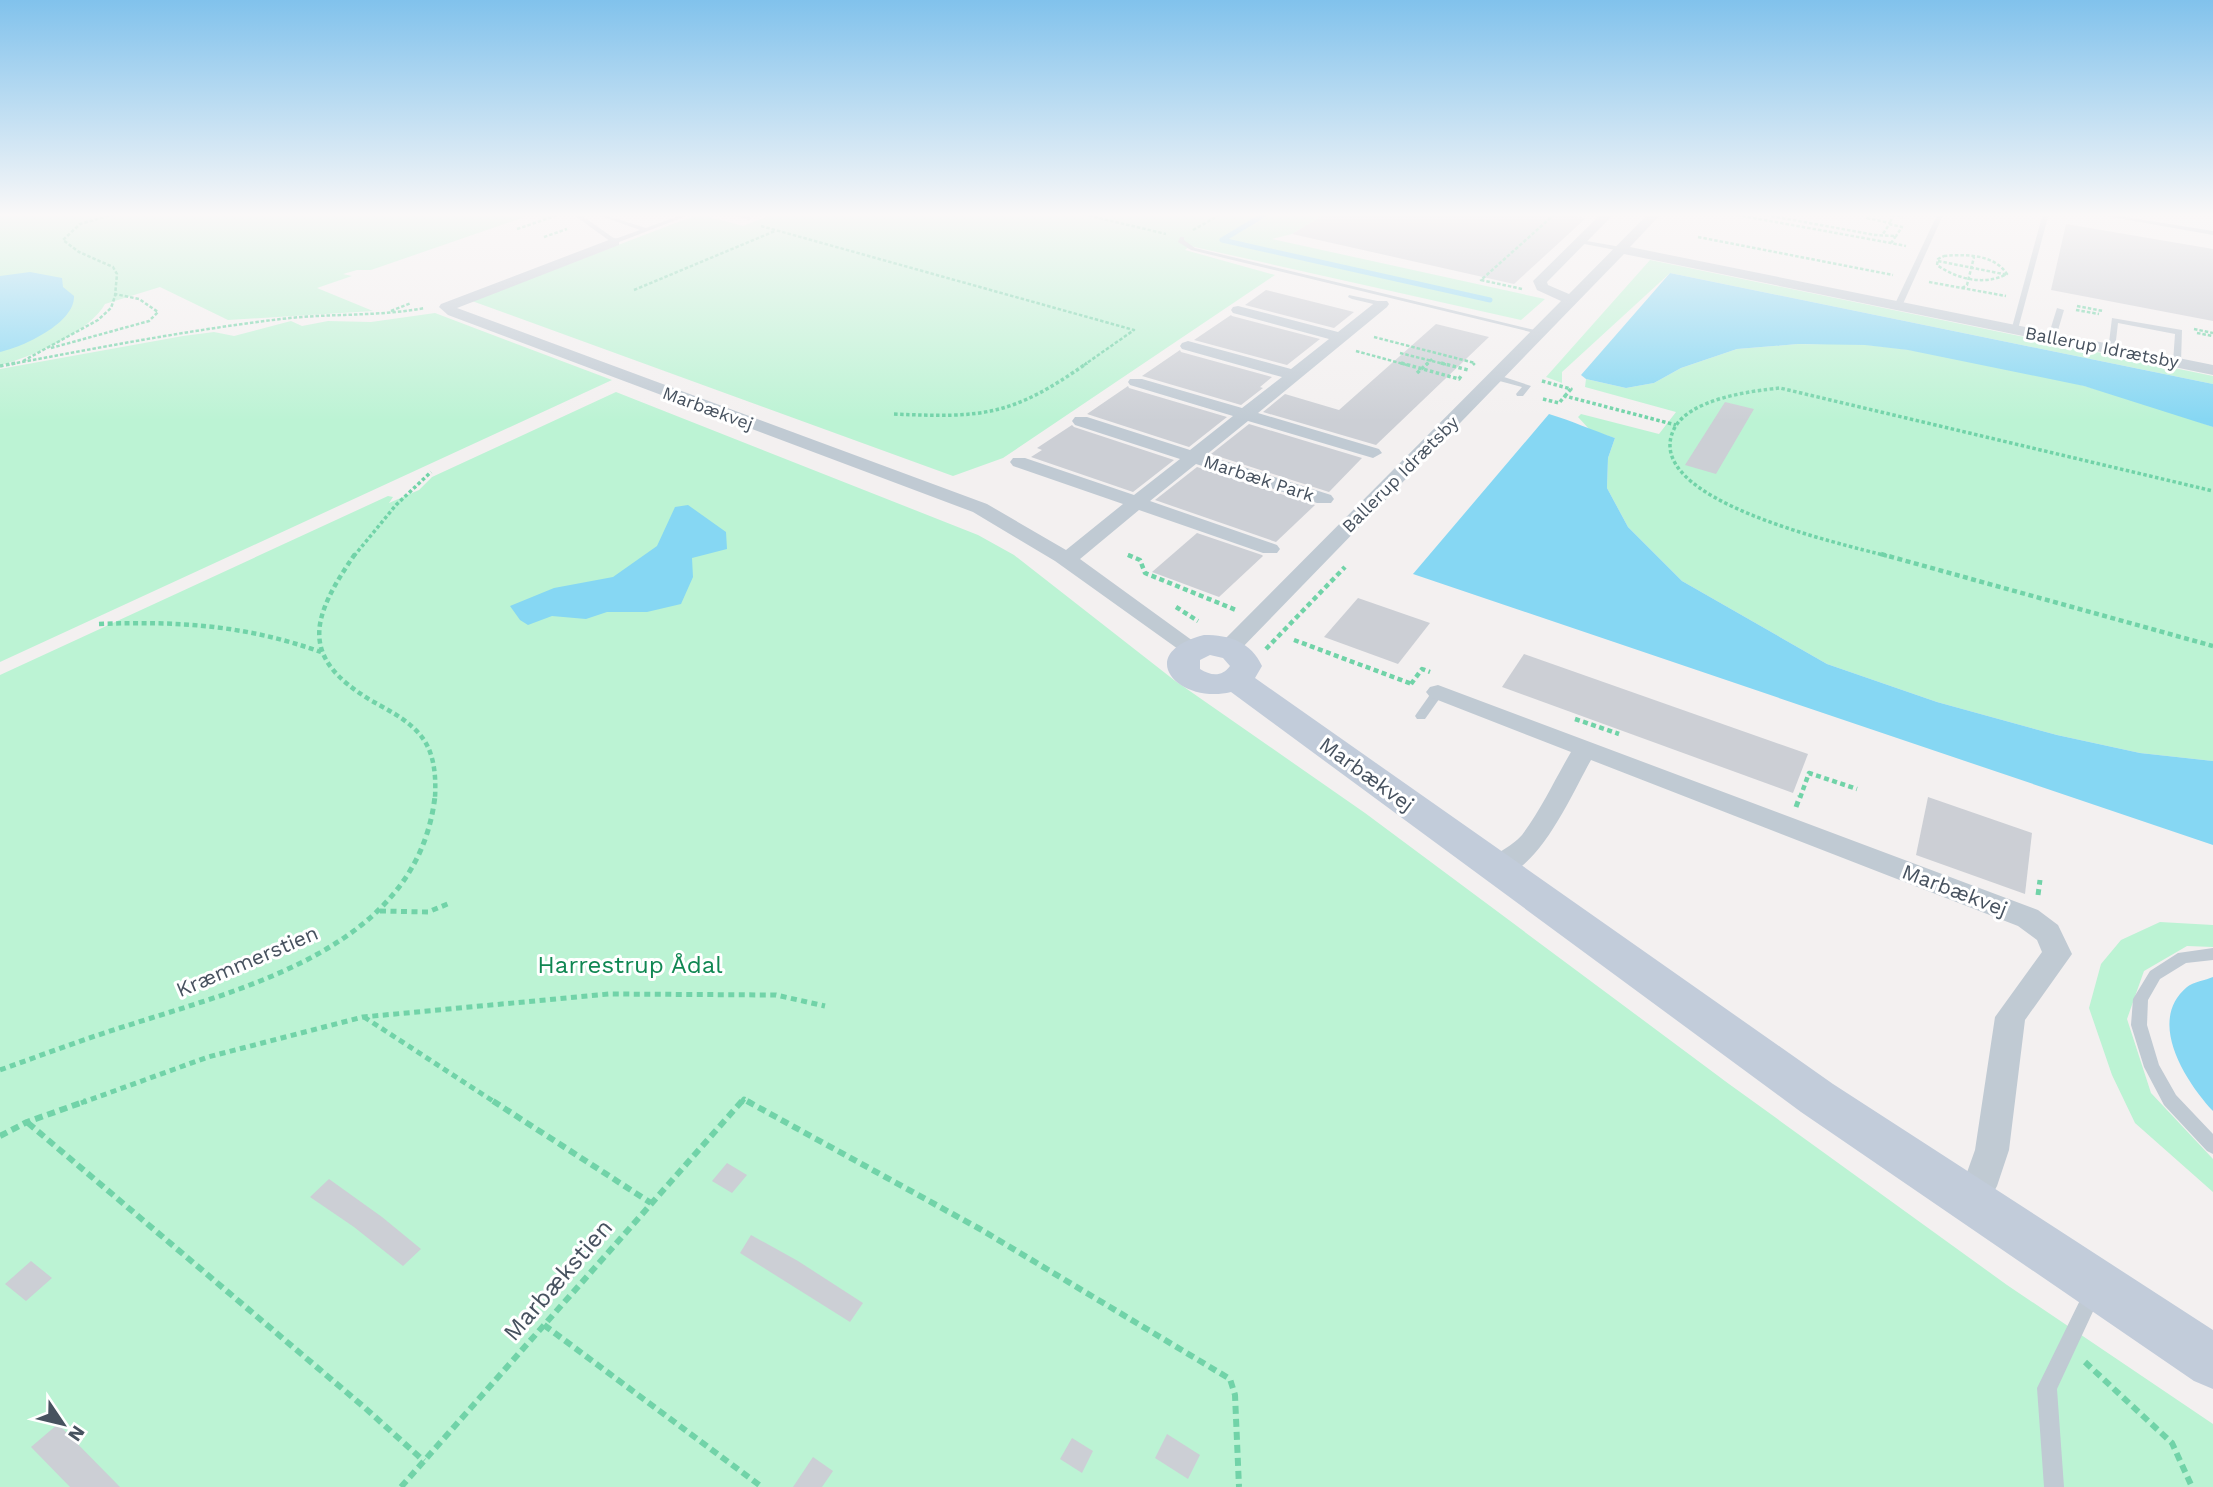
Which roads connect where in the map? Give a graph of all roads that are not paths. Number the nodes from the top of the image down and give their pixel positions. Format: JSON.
{"nodes":[{"id":1,"x":510,"y":282,"type":"edge"},
{"id":2,"x":1332,"y":282,"type":"edge"},
{"id":3,"x":1540,"y":282,"type":"edge"},
{"id":4,"x":1588,"y":282,"type":"edge"},
{"id":5,"x":1783,"y":282,"type":"edge"},
{"id":6,"x":1908,"y":282,"type":"edge"},
{"id":7,"x":2027,"y":282,"type":"edge"},
{"id":8,"x":1352,"y":297,"type":"dead end"},
{"id":9,"x":1571,"y":300,"type":"junction"},
{"id":10,"x":1382,"y":304,"type":"joint"},
{"id":11,"x":1898,"y":306,"type":"junction"},
{"id":12,"x":1238,"y":310,"type":"dead end"},
{"id":13,"x":2060,"y":310,"type":"dead end"},
{"id":14,"x":2014,"y":329,"type":"junction"},
{"id":15,"x":1539,"y":332,"type":"junction"},
{"id":16,"x":2052,"y":337,"type":"junction"},
{"id":17,"x":1340,"y":338,"type":"junction"},
{"id":18,"x":1188,"y":346,"type":"dead end"},
{"id":19,"x":2111,"y":349,"type":"junction"},
{"id":20,"x":2177,"y":362,"type":"junction"},
{"id":21,"x":2213,"y":370,"type":"edge"},
{"id":22,"x":1294,"y":375,"type":"junction"},
{"id":23,"x":1495,"y":377,"type":"junction"},
{"id":24,"x":1136,"y":382,"type":"dead end"},
{"id":25,"x":1520,"y":394,"type":"dead end"},
{"id":26,"x":1245,"y":415,"type":"junction"},
{"id":27,"x":1081,"y":421,"type":"dead end"},
{"id":28,"x":1373,"y":453,"type":"dead end"},
{"id":29,"x":1193,"y":457,"type":"junction"},
{"id":30,"x":1019,"y":462,"type":"dead end"},
{"id":31,"x":1324,"y":499,"type":"dead end"},
{"id":32,"x":1137,"y":502,"type":"junction"},
{"id":33,"x":1270,"y":549,"type":"dead end"},
{"id":34,"x":1067,"y":559,"type":"junction"},
{"id":35,"x":1193,"y":649,"type":"joint"},
{"id":36,"x":1233,"y":664,"type":"junction"},
{"id":37,"x":1438,"y":692,"type":"joint"},
{"id":38,"x":1421,"y":716,"type":"dead end"},
{"id":39,"x":1584,"y":750,"type":"junction"},
{"id":40,"x":1498,"y":868,"type":"junction"},
{"id":41,"x":2213,"y":954,"type":"edge"},
{"id":42,"x":2213,"y":1146,"type":"edge"},
{"id":43,"x":1970,"y":1202,"type":"junction"},
{"id":44,"x":2095,"y":1286,"type":"junction"},
{"id":45,"x":2213,"y":1362,"type":"edge"},
{"id":46,"x":2054,"y":1487,"type":"edge"}],
"edges":[{"from":1,"to":34,"type":"street","name":"Marbækvej"},
{"from":2,"to":15,"type":"lane"},
{"from":3,"to":9,"type":"street"},
{"from":4,"to":9,"type":"street","name":"Ballerup Idrætsby"},
{"from":5,"to":11,"type":"street","name":"Ballerup Idrætsby"},
{"from":6,"to":11,"type":"lane"},
{"from":7,"to":14,"type":"lane"},
{"from":8,"to":10,"type":"lane","name":"Marbæk Park"},
{"from":9,"to":15,"type":"street","name":"Ballerup Idrætsby"},
{"from":10,"to":17,"type":"street","name":"Marbæk Park"},
{"from":11,"to":14,"type":"street","name":"Ballerup Idrætsby"},
{"from":12,"to":17,"type":"street"},
{"from":13,"to":16,"type":"lane"},
{"from":14,"to":16,"type":"street","name":"Ballerup Idrætsby"},
{"from":15,"to":23,"type":"street","name":"Ballerup Idrætsby"},
{"from":16,"to":19,"type":"street","name":"Ballerup Idrætsby"},
{"from":17,"to":22,"type":"street","name":"Marbæk Park"},
{"from":18,"to":22,"type":"street"},
{"from":19,"to":20,"type":"street","name":"Ballerup Idrætsby"},
{"from":19,"to":20,"type":"lane"},
{"from":20,"to":21,"type":"street","name":"Ballerup Idrætsby"},
{"from":22,"to":26,"type":"street","name":"Marbæk Park"},
{"from":23,"to":25,"type":"lane"},
{"from":23,"to":36,"type":"street","name":"Ballerup Idrætsby"},
{"from":24,"to":26,"type":"street"},
{"from":26,"to":28,"type":"street"},
{"from":26,"to":29,"type":"street","name":"Marbæk Park"},
{"from":27,"to":29,"type":"street","name":"Marbæk Park"},
{"from":29,"to":31,"type":"street","name":"Marbæk Park"},
{"from":29,"to":32,"type":"street","name":"Marbæk Park"},
{"from":30,"to":32,"type":"street"},
{"from":32,"to":33,"type":"street"},
{"from":32,"to":34,"type":"street","name":"Marbæk Park"},
{"from":34,"to":35,"type":"street","name":"Marbækvej"},
{"from":35,"to":36,"type":"street"},
{"from":36,"to":40,"type":"street","name":"Marbækvej"},
{"from":37,"to":38,"type":"lane"},
{"from":37,"to":39,"type":"street","name":"Marbækvej"},
{"from":39,"to":40,"type":"street"},
{"from":39,"to":43,"type":"street","name":"Marbækvej"},
{"from":40,"to":43,"type":"street","name":"Marbækvej"},
{"from":41,"to":42,"type":"lane"},
{"from":43,"to":44,"type":"street","name":"Marbækvej"},
{"from":44,"to":45,"type":"street","name":"Marbækvej"},
{"from":44,"to":46,"type":"lane"}]}
